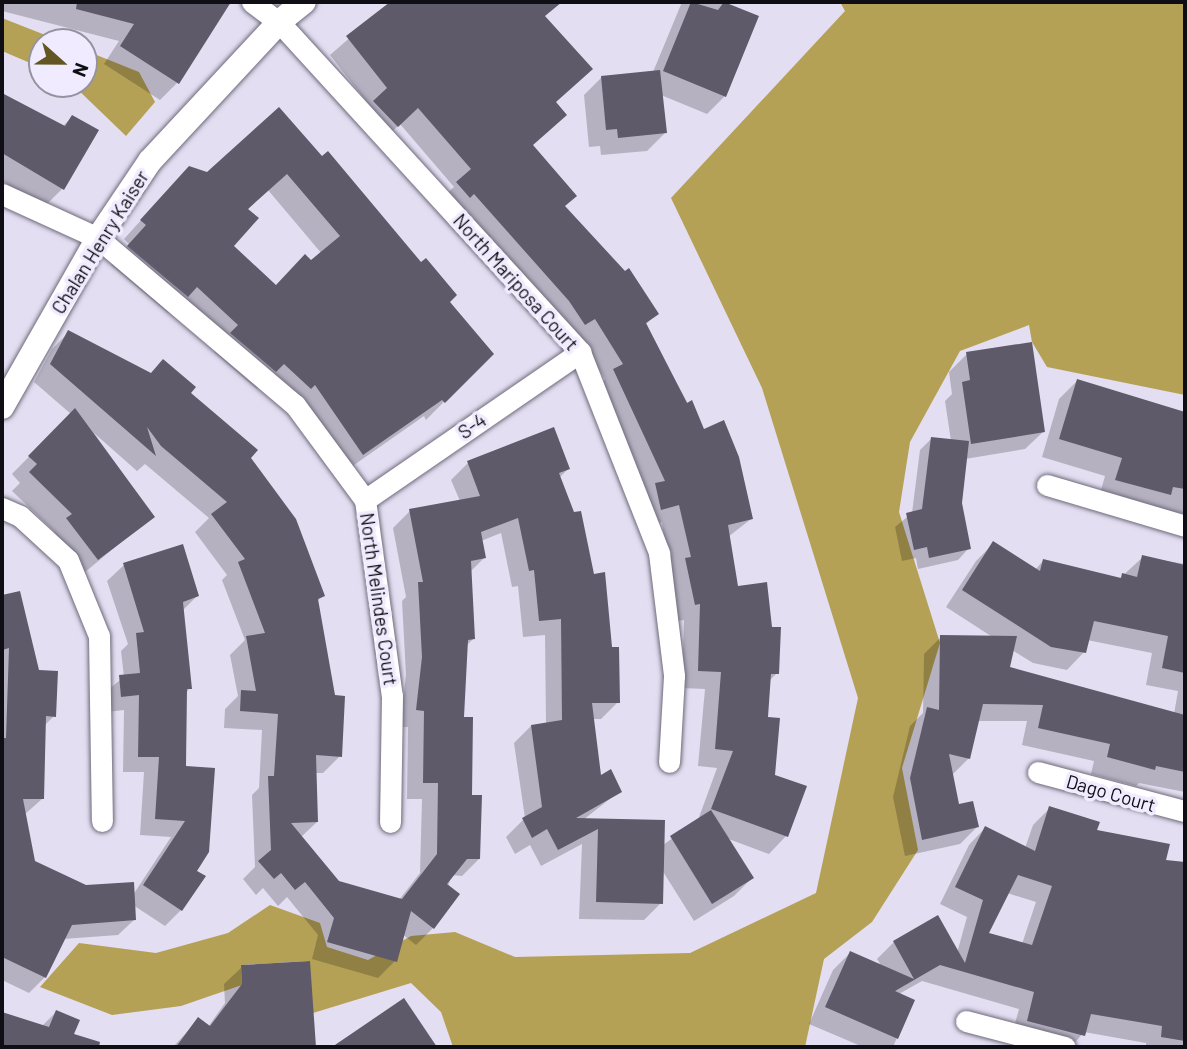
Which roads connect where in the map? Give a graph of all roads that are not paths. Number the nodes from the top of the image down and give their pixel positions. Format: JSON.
{"nodes":[{"id":1,"x":252,"y":2,"type":"edge"},
{"id":2,"x":304,"y":2,"type":"edge"},
{"id":3,"x":279,"y":22,"type":"junction"},
{"id":4,"x":2,"y":194,"type":"edge"},
{"id":5,"x":98,"y":238,"type":"junction"},
{"id":6,"x":580,"y":352,"type":"junction"},
{"id":7,"x":2,"y":407,"type":"edge"},
{"id":8,"x":1047,"y":485,"type":"dead end"},
{"id":9,"x":365,"y":500,"type":"junction"},
{"id":10,"x":2,"y":508,"type":"edge"},
{"id":11,"x":1185,"y":526,"type":"edge"},
{"id":12,"x":669,"y":762,"type":"dead end"},
{"id":13,"x":1038,"y":772,"type":"dead end"},
{"id":14,"x":1185,"y":811,"type":"edge"},
{"id":15,"x":102,"y":821,"type":"dead end"},
{"id":16,"x":390,"y":822,"type":"dead end"},
{"id":17,"x":965,"y":1021,"type":"dead end"},
{"id":18,"x":1065,"y":1047,"type":"edge"}],
"edges":[{"from":1,"to":3,"type":"street","name":"North Mariposa Court"},
{"from":2,"to":3,"type":"street","name":"Chalan Henry Kaiser"},
{"from":3,"to":5,"type":"street","name":"Chalan Henry Kaiser"},
{"from":3,"to":6,"type":"street","name":"North Mariposa Court"},
{"from":4,"to":5,"type":"street","name":"North Melindes Court"},
{"from":5,"to":7,"type":"street","name":"Chalan Henry Kaiser"},
{"from":5,"to":9,"type":"street","name":"North Melindes Court"},
{"from":6,"to":9,"type":"street","name":"S-4"},
{"from":6,"to":12,"type":"street","name":"North Mariposa Court"},
{"from":8,"to":11,"type":"street"},
{"from":9,"to":16,"type":"street","name":"North Melindes Court"},
{"from":10,"to":15,"type":"street"},
{"from":13,"to":14,"type":"street","name":"Dago Court"},
{"from":17,"to":18,"type":"street"}]}
